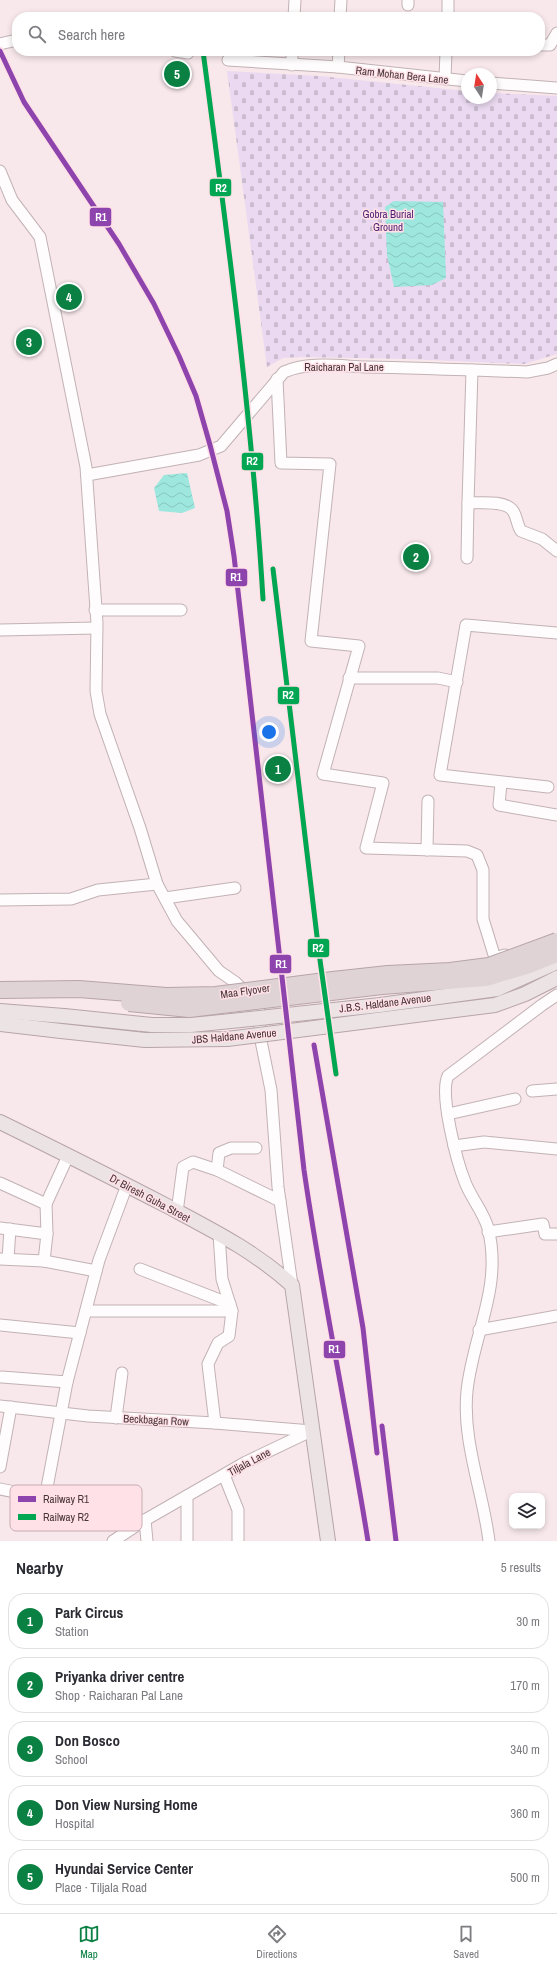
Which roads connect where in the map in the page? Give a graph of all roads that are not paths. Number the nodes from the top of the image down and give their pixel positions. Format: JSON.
{"nodes":[{"id":1,"x":295,"y":0,"type":"edge"},
{"id":2,"x":341,"y":0,"type":"edge"},
{"id":3,"x":448,"y":0,"type":"edge"},
{"id":4,"x":294,"y":12,"type":"edge"},
{"id":5,"x":340,"y":12,"type":"edge"},
{"id":6,"x":448,"y":12,"type":"edge"},
{"id":7,"x":557,"y":33,"type":"edge"},
{"id":8,"x":12,"y":41,"type":"edge"},
{"id":9,"x":0,"y":44,"type":"edge"},
{"id":10,"x":545,"y":45,"type":"edge"},
{"id":11,"x":292,"y":56,"type":"edge"},
{"id":12,"x":339,"y":56,"type":"edge"},
{"id":13,"x":446,"y":56,"type":"edge"},
{"id":14,"x":228,"y":60,"type":"dead end"},
{"id":15,"x":292,"y":65,"type":"junction"},
{"id":16,"x":338,"y":68,"type":"junction"},
{"id":17,"x":445,"y":79,"type":"junction"},
{"id":18,"x":461,"y":80,"type":"edge"},
{"id":19,"x":497,"y":83,"type":"edge"},
{"id":20,"x":557,"y":88,"type":"edge"},
{"id":21,"x":0,"y":171,"type":"edge"},
{"id":22,"x":557,"y":364,"type":"edge"},
{"id":23,"x":472,"y":370,"type":"junction"},
{"id":24,"x":277,"y":379,"type":"junction"},
{"id":25,"x":86,"y":475,"type":"junction"},
{"id":26,"x":468,"y":503,"type":"junction"},
{"id":27,"x":557,"y":552,"type":"edge"},
{"id":28,"x":467,"y":558,"type":"dead end"},
{"id":29,"x":95,"y":610,"type":"junction"},
{"id":30,"x":181,"y":610,"type":"dead end"},
{"id":31,"x":96,"y":628,"type":"junction"},
{"id":32,"x":0,"y":630,"type":"edge"},
{"id":33,"x":557,"y":633,"type":"edge"},
{"id":34,"x":349,"y":678,"type":"junction"},
{"id":35,"x":457,"y":682,"type":"junction"},
{"id":36,"x":501,"y":783,"type":"junction"},
{"id":37,"x":548,"y":787,"type":"dead end"},
{"id":38,"x":428,"y":801,"type":"dead end"},
{"id":39,"x":557,"y":815,"type":"edge"},
{"id":40,"x":427,"y":850,"type":"junction"},
{"id":41,"x":157,"y":884,"type":"junction"},
{"id":42,"x":235,"y":888,"type":"dead end"},
{"id":43,"x":165,"y":898,"type":"junction"},
{"id":44,"x":0,"y":900,"type":"edge"},
{"id":45,"x":557,"y":937,"type":"edge"},
{"id":46,"x":557,"y":941,"type":"edge"},
{"id":47,"x":557,"y":954,"type":"edge"},
{"id":48,"x":557,"y":962,"type":"edge"},
{"id":49,"x":557,"y":978,"type":"edge"},
{"id":50,"x":0,"y":990,"type":"edge"},
{"id":51,"x":557,"y":996,"type":"edge"},
{"id":52,"x":0,"y":1001,"type":"edge"},
{"id":53,"x":0,"y":1011,"type":"edge"},
{"id":54,"x":0,"y":1024,"type":"edge"},
{"id":55,"x":20,"y":1026,"type":"junction"},
{"id":56,"x":0,"y":1033,"type":"edge"},
{"id":57,"x":557,"y":1089,"type":"edge"},
{"id":58,"x":532,"y":1091,"type":"dead end"},
{"id":59,"x":515,"y":1099,"type":"dead end"},
{"id":60,"x":448,"y":1114,"type":"junction"},
{"id":61,"x":0,"y":1122,"type":"edge"},
{"id":62,"x":454,"y":1146,"type":"junction"},
{"id":63,"x":256,"y":1148,"type":"dead end"},
{"id":64,"x":557,"y":1149,"type":"edge"},
{"id":65,"x":68,"y":1156,"type":"junction"},
{"id":66,"x":217,"y":1170,"type":"junction"},
{"id":67,"x":0,"y":1183,"type":"edge"},
{"id":68,"x":127,"y":1185,"type":"junction"},
{"id":69,"x":280,"y":1201,"type":"junction"},
{"id":70,"x":46,"y":1204,"type":"junction"},
{"id":71,"x":177,"y":1212,"type":"junction"},
{"id":72,"x":5,"y":1229,"type":"edge"},
{"id":73,"x":488,"y":1232,"type":"junction"},
{"id":74,"x":47,"y":1234,"type":"junction"},
{"id":75,"x":219,"y":1234,"type":"junction"},
{"id":76,"x":557,"y":1234,"type":"edge"},
{"id":77,"x":4,"y":1259,"type":"edge"},
{"id":78,"x":44,"y":1261,"type":"junction"},
{"id":79,"x":140,"y":1269,"type":"dead end"},
{"id":80,"x":96,"y":1271,"type":"junction"},
{"id":81,"x":292,"y":1285,"type":"junction"},
{"id":82,"x":231,"y":1307,"type":"junction"},
{"id":83,"x":86,"y":1310,"type":"junction"},
{"id":84,"x":557,"y":1316,"type":"edge"},
{"id":85,"x":0,"y":1325,"type":"edge"},
{"id":86,"x":479,"y":1330,"type":"junction"},
{"id":87,"x":80,"y":1334,"type":"junction"},
{"id":88,"x":122,"y":1373,"type":"dead end"},
{"id":89,"x":2,"y":1377,"type":"dead end"},
{"id":90,"x":67,"y":1382,"type":"junction"},
{"id":91,"x":0,"y":1406,"type":"edge"},
{"id":92,"x":11,"y":1407,"type":"junction"},
{"id":93,"x":61,"y":1414,"type":"junction"},
{"id":94,"x":116,"y":1418,"type":"junction"},
{"id":95,"x":215,"y":1423,"type":"junction"},
{"id":96,"x":312,"y":1431,"type":"junction"},
{"id":97,"x":0,"y":1466,"type":"edge"},
{"id":98,"x":224,"y":1476,"type":"junction"},
{"id":99,"x":47,"y":1485,"type":"edge"},
{"id":100,"x":0,"y":1489,"type":"edge"},
{"id":101,"x":10,"y":1491,"type":"edge"},
{"id":102,"x":188,"y":1496,"type":"junction"},
{"id":103,"x":145,"y":1520,"type":"junction"},
{"id":104,"x":142,"y":1522,"type":"edge"},
{"id":105,"x":128,"y":1531,"type":"edge"},
{"id":106,"x":113,"y":1541,"type":"edge"},
{"id":107,"x":147,"y":1541,"type":"edge"},
{"id":108,"x":188,"y":1541,"type":"edge"},
{"id":109,"x":238,"y":1541,"type":"edge"},
{"id":110,"x":328,"y":1541,"type":"edge"},
{"id":111,"x":489,"y":1541,"type":"edge"}],
"edges":[{"from":1,"to":4,"type":"street"},
{"from":2,"to":5,"type":"street"},
{"from":3,"to":6,"type":"street"},
{"from":7,"to":10,"type":"street"},
{"from":8,"to":9,"type":"street"},
{"from":11,"to":15,"type":"street"},
{"from":12,"to":16,"type":"street"},
{"from":13,"to":17,"type":"street"},
{"from":14,"to":15,"type":"street","name":"Ram Mohan Bera Lane"},
{"from":15,"to":16,"type":"street","name":"Ram Mohan Bera Lane"},
{"from":16,"to":17,"type":"street","name":"Ram Mohan Bera Lane"},
{"from":17,"to":18,"type":"street","name":"Ram Mohan Bera Lane"},
{"from":19,"to":20,"type":"street"},
{"from":21,"to":25,"type":"street"},
{"from":22,"to":23,"type":"street","name":"Raicharan Pal Lane"},
{"from":23,"to":24,"type":"street","name":"Raicharan Pal Lane"},
{"from":23,"to":26,"type":"street"},
{"from":24,"to":25,"type":"street","name":"Raicharan Pal Lane"},
{"from":24,"to":34,"type":"street"},
{"from":25,"to":29,"type":"street"},
{"from":26,"to":27,"type":"street"},
{"from":26,"to":28,"type":"street"},
{"from":29,"to":30,"type":"street"},
{"from":29,"to":31,"type":"street"},
{"from":31,"to":32,"type":"street"},
{"from":31,"to":41,"type":"street"},
{"from":33,"to":35,"type":"street"},
{"from":34,"to":35,"type":"street"},
{"from":34,"to":40,"type":"street"},
{"from":35,"to":36,"type":"street"},
{"from":36,"to":37,"type":"street"},
{"from":36,"to":39,"type":"street"},
{"from":38,"to":40,"type":"street"},
{"from":40,"to":45,"type":"street"},
{"from":41,"to":43,"type":"street"},
{"from":41,"to":44,"type":"street"},
{"from":42,"to":43,"type":"street"},
{"from":43,"to":69,"type":"street"},
{"from":46,"to":50,"type":"highway","name":"Maa Flyover","bridge":true},
{"from":47,"to":52,"type":"highway","name":"Maa Flyover","bridge":true},
{"from":48,"to":53,"type":"main road","name":"J.B.S. Haldane Avenue","bridge":true},
{"from":49,"to":55,"type":"main road","name":"JBS Haldane Avenue","bridge":true},
{"from":51,"to":60,"type":"street"},
{"from":54,"to":55,"type":"main road","name":"JBS Haldane Avenue"},
{"from":55,"to":56,"type":"main road"},
{"from":57,"to":58,"type":"street"},
{"from":59,"to":60,"type":"street"},
{"from":60,"to":62,"type":"street"},
{"from":61,"to":65,"type":"main road","name":"Dr Biresh Guha Street"},
{"from":62,"to":64,"type":"street"},
{"from":62,"to":73,"type":"street"},
{"from":63,"to":66,"type":"street"},
{"from":65,"to":68,"type":"main road","name":"Dr Biresh Guha Street"},
{"from":65,"to":70,"type":"street"},
{"from":66,"to":69,"type":"street"},
{"from":66,"to":71,"type":"street"},
{"from":67,"to":70,"type":"street"},
{"from":68,"to":71,"type":"main road","name":"Dr Biresh Guha Street"},
{"from":68,"to":80,"type":"street"},
{"from":69,"to":81,"type":"street"},
{"from":70,"to":74,"type":"street"},
{"from":71,"to":75,"type":"main road","name":"Dr Biresh Guha Street"},
{"from":72,"to":74,"type":"street"},
{"from":72,"to":77,"type":"street"},
{"from":73,"to":76,"type":"street"},
{"from":73,"to":86,"type":"street"},
{"from":74,"to":78,"type":"street"},
{"from":75,"to":81,"type":"main road","name":"Dr Biresh Guha Street"},
{"from":75,"to":82,"type":"street"},
{"from":77,"to":78,"type":"street"},
{"from":78,"to":80,"type":"street"},
{"from":79,"to":82,"type":"street"},
{"from":80,"to":83,"type":"street"},
{"from":81,"to":96,"type":"main road"},
{"from":82,"to":83,"type":"street"},
{"from":82,"to":95,"type":"street"},
{"from":83,"to":87,"type":"street"},
{"from":84,"to":86,"type":"street"},
{"from":85,"to":87,"type":"street"},
{"from":86,"to":111,"type":"street"},
{"from":87,"to":90,"type":"street"},
{"from":88,"to":94,"type":"street"},
{"from":89,"to":90,"type":"street"},
{"from":90,"to":93,"type":"street"},
{"from":91,"to":92,"type":"street","name":"Beckbagan Row"},
{"from":92,"to":93,"type":"street","name":"Beckbagan Row"},
{"from":92,"to":97,"type":"street"},
{"from":93,"to":94,"type":"street","name":"Beckbagan Row"},
{"from":93,"to":99,"type":"street"},
{"from":94,"to":95,"type":"street","name":"Beckbagan Row"},
{"from":95,"to":96,"type":"street","name":"Beckbagan Row"},
{"from":96,"to":98,"type":"street","name":"Tiljala Lane"},
{"from":96,"to":110,"type":"main road"},
{"from":98,"to":102,"type":"street","name":"Tiljala Lane"},
{"from":98,"to":109,"type":"street"},
{"from":100,"to":101,"type":"street"},
{"from":102,"to":103,"type":"street","name":"Tiljala Lane"},
{"from":102,"to":108,"type":"street"},
{"from":103,"to":104,"type":"street","name":"Tiljala Lane"},
{"from":103,"to":107,"type":"street"},
{"from":105,"to":106,"type":"street","name":"Tiljala Lane"}]}
